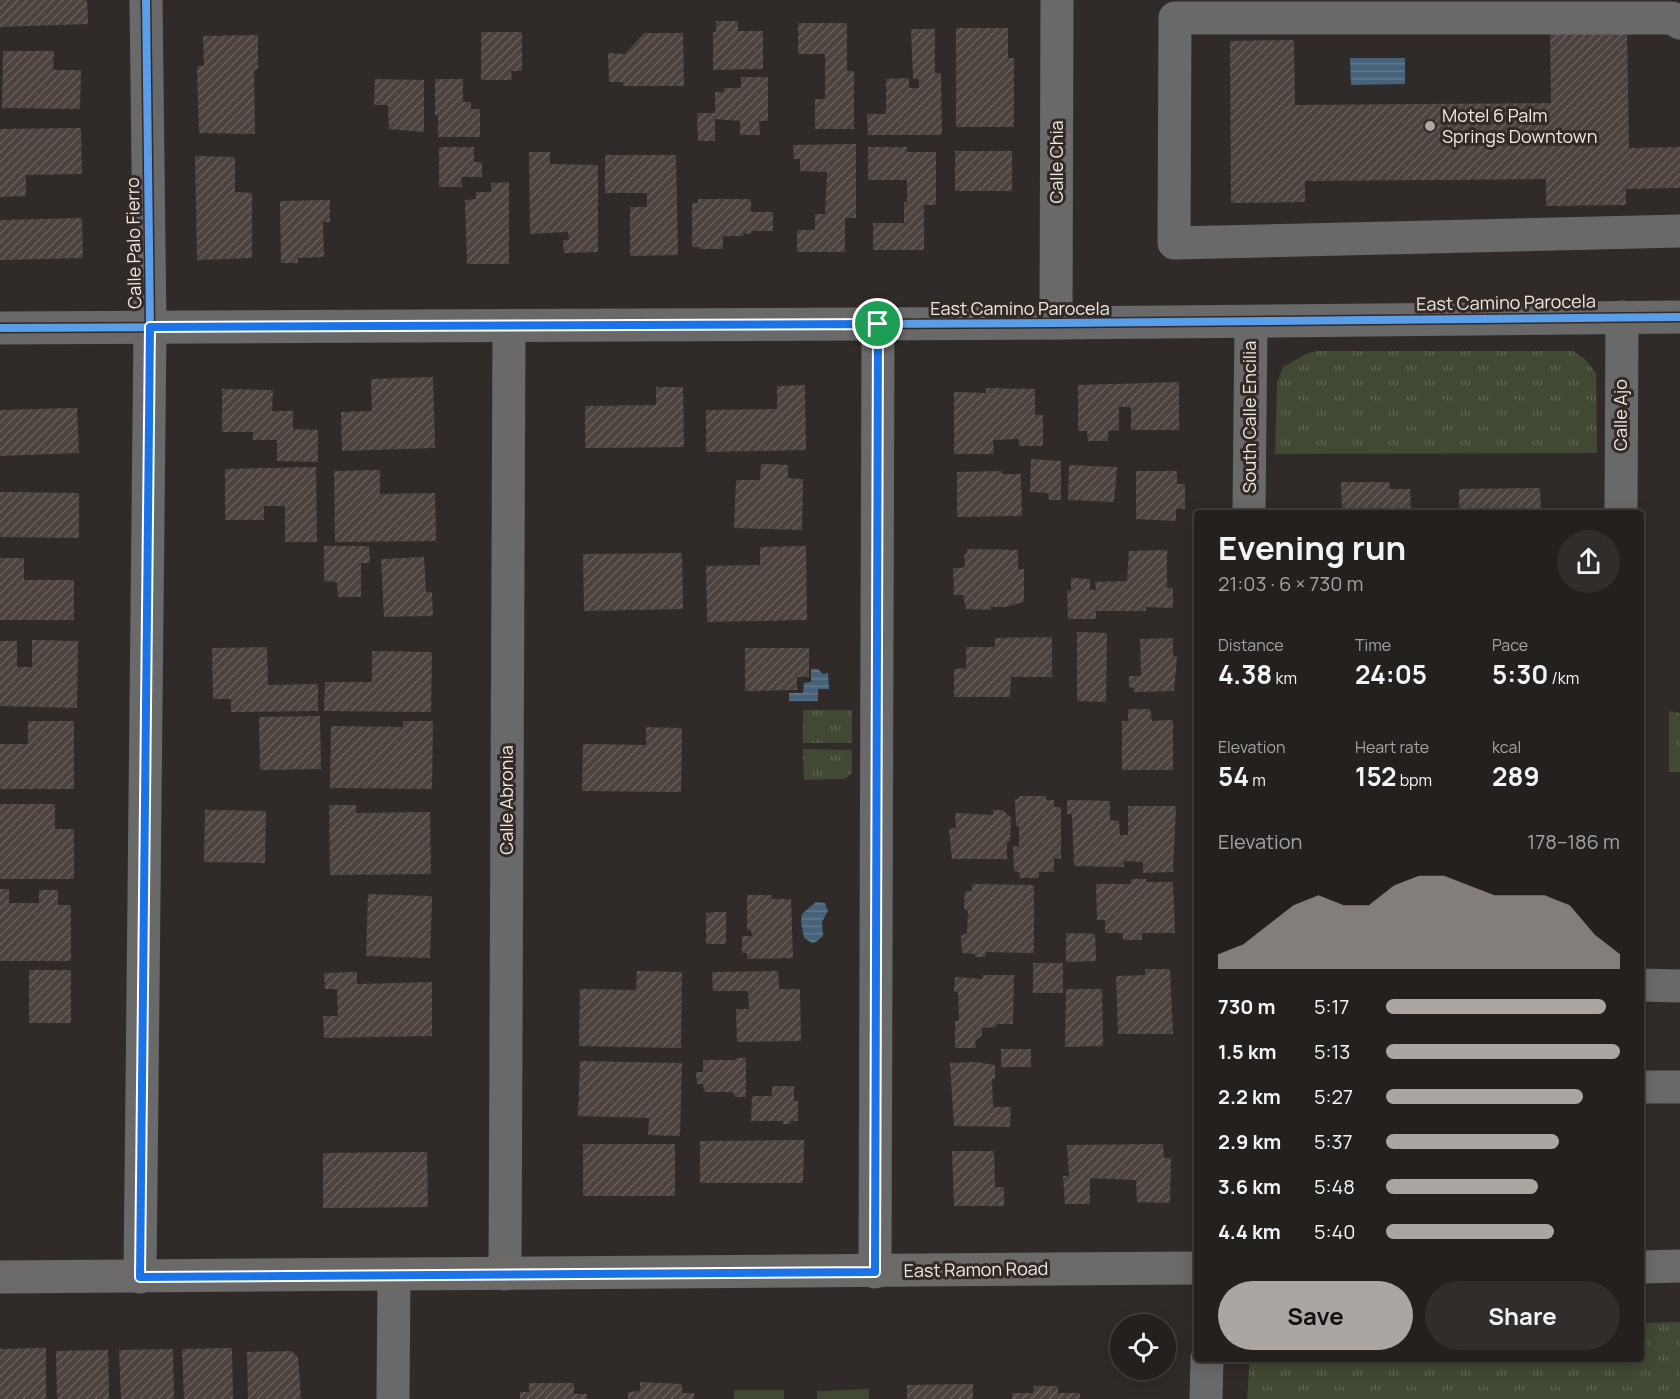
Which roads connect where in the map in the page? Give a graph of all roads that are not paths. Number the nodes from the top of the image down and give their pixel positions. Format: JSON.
{"nodes":[{"id":1,"x":146,"y":0,"type":"edge"},
{"id":2,"x":1058,"y":0,"type":"edge"},
{"id":3,"x":1680,"y":23,"type":"edge"},
{"id":4,"x":1680,"y":231,"type":"edge"},
{"id":5,"x":1622,"y":317,"type":"junction"},
{"id":6,"x":1680,"y":317,"type":"edge"},
{"id":7,"x":1251,"y":322,"type":"junction"},
{"id":8,"x":1056,"y":323,"type":"junction"},
{"id":9,"x":878,"y":324,"type":"junction"},
{"id":10,"x":150,"y":327,"type":"junction"},
{"id":11,"x":509,"y":327,"type":"junction"},
{"id":12,"x":0,"y":328,"type":"edge"},
{"id":13,"x":1250,"y":510,"type":"edge"},
{"id":14,"x":1620,"y":510,"type":"edge"},
{"id":15,"x":1644,"y":986,"type":"edge"},
{"id":16,"x":1680,"y":986,"type":"edge"},
{"id":17,"x":1644,"y":1087,"type":"edge"},
{"id":18,"x":1680,"y":1087,"type":"edge"},
{"id":19,"x":1680,"y":1266,"type":"edge"},
{"id":20,"x":1644,"y":1267,"type":"edge"},
{"id":21,"x":1194,"y":1268,"type":"edge"},
{"id":22,"x":875,"y":1272,"type":"junction"},
{"id":23,"x":504,"y":1274,"type":"junction"},
{"id":24,"x":394,"y":1275,"type":"junction"},
{"id":25,"x":0,"y":1277,"type":"edge"},
{"id":26,"x":140,"y":1277,"type":"junction"},
{"id":27,"x":1208,"y":1362,"type":"edge"},
{"id":28,"x":393,"y":1399,"type":"edge"},
{"id":29,"x":1206,"y":1399,"type":"edge"}],
"edges":[{"from":1,"to":10,"type":"street","name":"Calle Palo Fierro"},
{"from":2,"to":8,"type":"street","name":"Calle Chia"},
{"from":3,"to":4,"type":"street"},
{"from":5,"to":6,"type":"street","name":"East Camino Parocela"},
{"from":5,"to":7,"type":"street","name":"East Camino Parocela"},
{"from":5,"to":14,"type":"street","name":"Calle Ajo"},
{"from":7,"to":8,"type":"street","name":"East Camino Parocela"},
{"from":7,"to":13,"type":"street","name":"South Calle Encilia"},
{"from":8,"to":9,"type":"street","name":"East Camino Parocela"},
{"from":9,"to":11,"type":"street","name":"East Camino Parocela"},
{"from":9,"to":22,"type":"street"},
{"from":10,"to":11,"type":"street","name":"East Camino Parocela"},
{"from":10,"to":12,"type":"street","name":"East Camino Parocela"},
{"from":10,"to":26,"type":"street","name":"Calle Palo Fierro"},
{"from":11,"to":23,"type":"street","name":"Calle Abronia"},
{"from":15,"to":16,"type":"street"},
{"from":17,"to":18,"type":"street"},
{"from":19,"to":20,"type":"main road"},
{"from":21,"to":22,"type":"main road","name":"East Ramon Road"},
{"from":22,"to":23,"type":"main road","name":"East Ramon Road"},
{"from":23,"to":24,"type":"main road","name":"East Ramon Road"},
{"from":24,"to":26,"type":"main road","name":"East Ramon Road"},
{"from":24,"to":28,"type":"street"},
{"from":25,"to":26,"type":"main road","name":"East Ramon Road"},
{"from":27,"to":29,"type":"street"}]}
